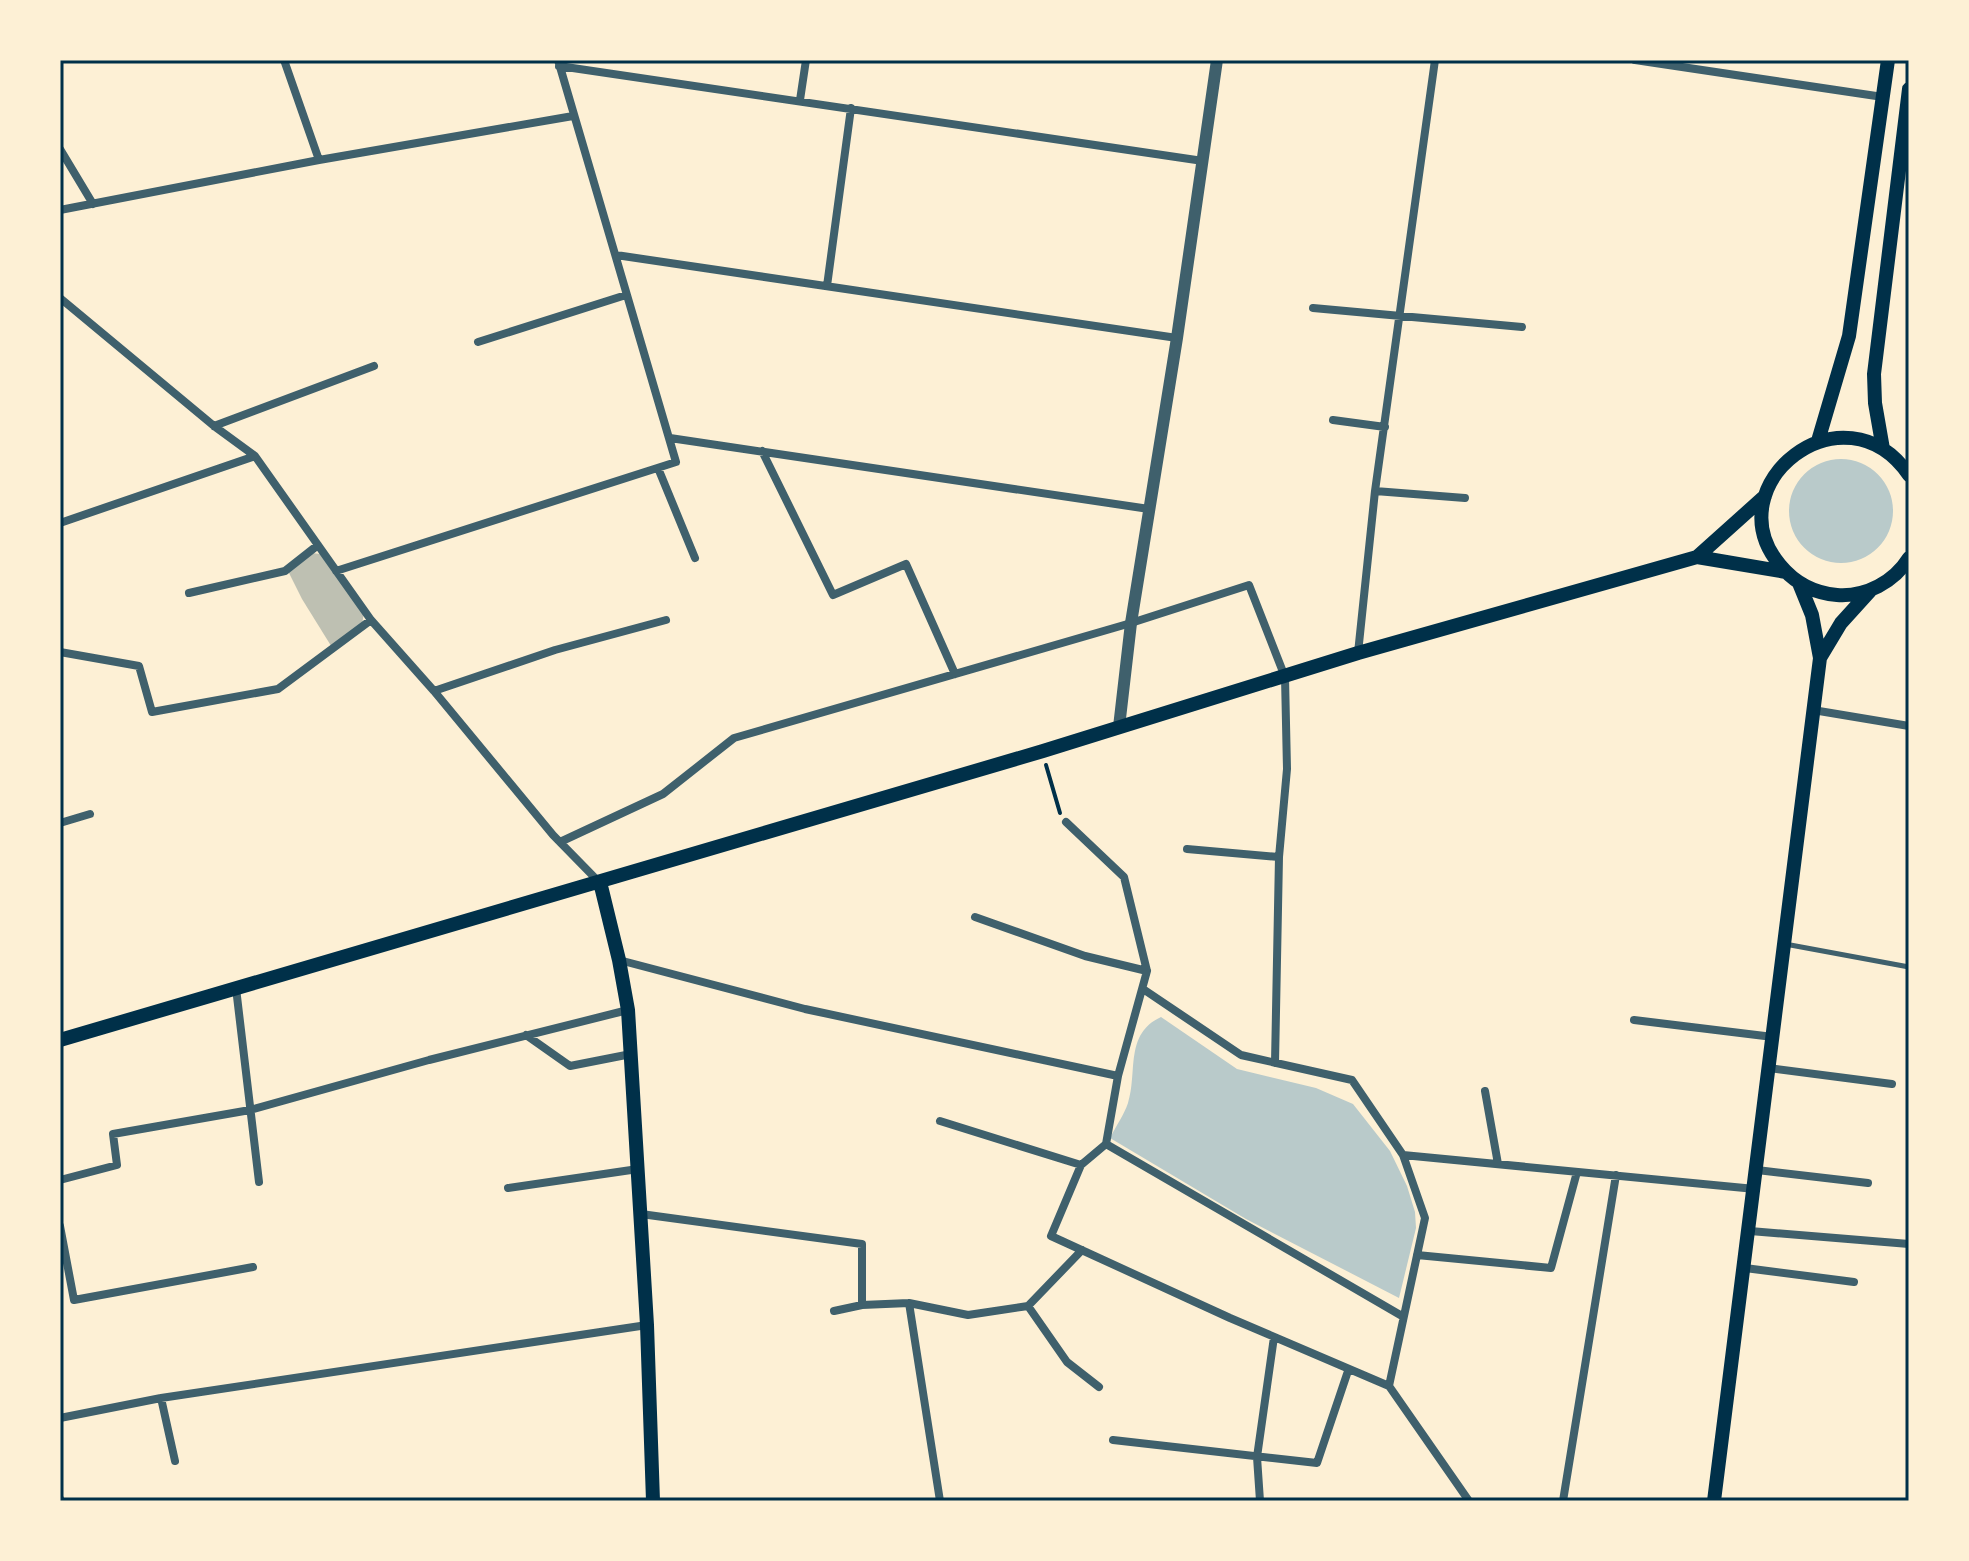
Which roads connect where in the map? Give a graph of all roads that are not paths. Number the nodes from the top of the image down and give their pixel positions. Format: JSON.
{"nodes":[{"id":1,"x":284,"y":60,"type":"edge"},
{"id":2,"x":806,"y":60,"type":"edge"},
{"id":3,"x":1217,"y":60,"type":"edge"},
{"id":4,"x":1435,"y":60,"type":"edge"},
{"id":5,"x":1635,"y":60,"type":"edge"},
{"id":6,"x":1888,"y":60,"type":"edge"},
{"id":7,"x":559,"y":63,"type":"edge"},
{"id":8,"x":1909,"y":89,"type":"edge"},
{"id":9,"x":1883,"y":97,"type":"junction"},
{"id":10,"x":800,"y":100,"type":"junction"},
{"id":11,"x":851,"y":108,"type":"junction"},
{"id":12,"x":573,"y":116,"type":"junction"},
{"id":13,"x":60,"y":149,"type":"edge"},
{"id":14,"x":319,"y":160,"type":"junction"},
{"id":15,"x":1203,"y":161,"type":"junction"},
{"id":16,"x":93,"y":204,"type":"junction"},
{"id":17,"x":60,"y":210,"type":"edge"},
{"id":18,"x":616,"y":255,"type":"junction"},
{"id":19,"x":827,"y":286,"type":"junction"},
{"id":20,"x":626,"y":295,"type":"junction"},
{"id":21,"x":60,"y":298,"type":"edge"},
{"id":22,"x":1313,"y":308,"type":"dead end"},
{"id":23,"x":1399,"y":317,"type":"junction"},
{"id":24,"x":1522,"y":327,"type":"dead end"},
{"id":25,"x":1177,"y":338,"type":"junction"},
{"id":26,"x":478,"y":342,"type":"dead end"},
{"id":27,"x":374,"y":366,"type":"dead end"},
{"id":28,"x":1333,"y":420,"type":"dead end"},
{"id":29,"x":214,"y":426,"type":"junction"},
{"id":30,"x":1385,"y":427,"type":"junction"},
{"id":31,"x":670,"y":438,"type":"junction"},
{"id":32,"x":1818,"y":441,"type":"junction"},
{"id":33,"x":1883,"y":449,"type":"junction"},
{"id":34,"x":762,"y":451,"type":"junction"},
{"id":35,"x":255,"y":456,"type":"junction"},
{"id":36,"x":1903,"y":459,"type":"edge"},
{"id":37,"x":658,"y":468,"type":"junction"},
{"id":38,"x":1909,"y":475,"type":"edge"},
{"id":39,"x":1375,"y":491,"type":"junction"},
{"id":40,"x":1765,"y":496,"type":"junction"},
{"id":41,"x":1465,"y":498,"type":"dead end"},
{"id":42,"x":1149,"y":509,"type":"junction"},
{"id":43,"x":60,"y":523,"type":"edge"},
{"id":44,"x":318,"y":545,"type":"junction"},
{"id":45,"x":1697,"y":557,"type":"junction"},
{"id":46,"x":695,"y":558,"type":"dead end"},
{"id":47,"x":1909,"y":558,"type":"edge"},
{"id":48,"x":336,"y":571,"type":"junction"},
{"id":49,"x":1786,"y":572,"type":"junction"},
{"id":50,"x":1799,"y":583,"type":"junction"},
{"id":51,"x":1872,"y":589,"type":"junction"},
{"id":52,"x":189,"y":593,"type":"dead end"},
{"id":53,"x":371,"y":620,"type":"junction"},
{"id":54,"x":666,"y":620,"type":"dead end"},
{"id":55,"x":1131,"y":623,"type":"junction"},
{"id":56,"x":60,"y":652,"type":"edge"},
{"id":57,"x":1358,"y":653,"type":"junction"},
{"id":58,"x":1820,"y":658,"type":"junction"},
{"id":59,"x":955,"y":674,"type":"junction"},
{"id":60,"x":1285,"y":677,"type":"junction"},
{"id":61,"x":434,"y":691,"type":"junction"},
{"id":62,"x":1813,"y":710,"type":"junction"},
{"id":63,"x":1909,"y":726,"type":"edge"},
{"id":64,"x":1119,"y":727,"type":"junction"},
{"id":65,"x":90,"y":814,"type":"dead end"},
{"id":66,"x":1066,"y":822,"type":"road end"},
{"id":67,"x":60,"y":823,"type":"edge"},
{"id":68,"x":560,"y":842,"type":"junction"},
{"id":69,"x":1187,"y":849,"type":"dead end"},
{"id":70,"x":1279,"y":857,"type":"junction"},
{"id":71,"x":600,"y":882,"type":"junction"},
{"id":72,"x":975,"y":917,"type":"dead end"},
{"id":73,"x":1784,"y":943,"type":"junction"},
{"id":74,"x":619,"y":960,"type":"junction"},
{"id":75,"x":1909,"y":967,"type":"edge"},
{"id":76,"x":1147,"y":971,"type":"junction"},
{"id":77,"x":236,"y":988,"type":"junction"},
{"id":78,"x":1143,"y":989,"type":"junction"},
{"id":79,"x":628,"y":1010,"type":"junction"},
{"id":80,"x":1634,"y":1020,"type":"dead end"},
{"id":81,"x":526,"y":1035,"type":"junction"},
{"id":82,"x":1773,"y":1037,"type":"junction"},
{"id":83,"x":60,"y":1040,"type":"edge"},
{"id":84,"x":631,"y":1054,"type":"junction"},
{"id":85,"x":1275,"y":1063,"type":"junction"},
{"id":86,"x":1769,"y":1068,"type":"junction"},
{"id":87,"x":1118,"y":1076,"type":"junction"},
{"id":88,"x":1892,"y":1084,"type":"dead end"},
{"id":89,"x":1485,"y":1091,"type":"dead end"},
{"id":90,"x":250,"y":1110,"type":"junction"},
{"id":91,"x":940,"y":1121,"type":"dead end"},
{"id":92,"x":1106,"y":1144,"type":"junction"},
{"id":93,"x":1403,"y":1155,"type":"junction"},
{"id":94,"x":1498,"y":1164,"type":"junction"},
{"id":95,"x":1081,"y":1165,"type":"junction"},
{"id":96,"x":638,"y":1169,"type":"junction"},
{"id":97,"x":1757,"y":1170,"type":"junction"},
{"id":98,"x":1577,"y":1172,"type":"junction"},
{"id":99,"x":1616,"y":1175,"type":"junction"},
{"id":100,"x":60,"y":1180,"type":"edge"},
{"id":101,"x":259,"y":1182,"type":"dead end"},
{"id":102,"x":1868,"y":1183,"type":"dead end"},
{"id":103,"x":508,"y":1188,"type":"dead end"},
{"id":104,"x":1755,"y":1189,"type":"junction"},
{"id":105,"x":641,"y":1214,"type":"junction"},
{"id":106,"x":60,"y":1226,"type":"edge"},
{"id":107,"x":1750,"y":1231,"type":"junction"},
{"id":108,"x":1909,"y":1244,"type":"edge"},
{"id":109,"x":1082,"y":1250,"type":"junction"},
{"id":110,"x":1417,"y":1255,"type":"junction"},
{"id":111,"x":253,"y":1267,"type":"dead end"},
{"id":112,"x":1745,"y":1268,"type":"junction"},
{"id":113,"x":1854,"y":1282,"type":"dead end"},
{"id":114,"x":909,"y":1303,"type":"junction"},
{"id":115,"x":862,"y":1305,"type":"junction"},
{"id":116,"x":1028,"y":1306,"type":"junction"},
{"id":117,"x":834,"y":1311,"type":"dead end"},
{"id":118,"x":1402,"y":1316,"type":"junction"},
{"id":119,"x":647,"y":1325,"type":"junction"},
{"id":120,"x":1274,"y":1337,"type":"junction"},
{"id":121,"x":1348,"y":1371,"type":"junction"},
{"id":122,"x":1389,"y":1386,"type":"junction"},
{"id":123,"x":1099,"y":1387,"type":"dead end"},
{"id":124,"x":161,"y":1398,"type":"junction"},
{"id":125,"x":60,"y":1418,"type":"edge"},
{"id":126,"x":1113,"y":1440,"type":"dead end"},
{"id":127,"x":1257,"y":1457,"type":"junction"},
{"id":128,"x":175,"y":1461,"type":"dead end"},
{"id":129,"x":653,"y":1501,"type":"edge"},
{"id":130,"x":940,"y":1501,"type":"edge"},
{"id":131,"x":1260,"y":1501,"type":"edge"},
{"id":132,"x":1469,"y":1501,"type":"edge"},
{"id":133,"x":1563,"y":1501,"type":"edge"},
{"id":134,"x":1714,"y":1501,"type":"edge"}],
"edges":[{"from":1,"to":14,"type":"street"},
{"from":2,"to":10,"type":"street"},
{"from":3,"to":15,"type":"street"},
{"from":4,"to":23,"type":"street"},
{"from":5,"to":9,"type":"street"},
{"from":6,"to":9,"type":"main road"},
{"from":7,"to":10,"type":"street"},
{"from":7,"to":12,"type":"street"},
{"from":8,"to":33,"type":"main road"},
{"from":9,"to":32,"type":"main road"},
{"from":10,"to":11,"type":"street"},
{"from":11,"to":15,"type":"street"},
{"from":11,"to":19,"type":"street"},
{"from":12,"to":14,"type":"street"},
{"from":12,"to":18,"type":"street"},
{"from":13,"to":16,"type":"street"},
{"from":14,"to":16,"type":"street"},
{"from":15,"to":25,"type":"street"},
{"from":16,"to":17,"type":"street"},
{"from":18,"to":19,"type":"street"},
{"from":18,"to":20,"type":"street"},
{"from":19,"to":25,"type":"street"},
{"from":20,"to":26,"type":"street"},
{"from":20,"to":31,"type":"street"},
{"from":21,"to":29,"type":"street"},
{"from":22,"to":23,"type":"street"},
{"from":23,"to":24,"type":"street"},
{"from":23,"to":30,"type":"street"},
{"from":25,"to":42,"type":"street"},
{"from":27,"to":29,"type":"street"},
{"from":28,"to":30,"type":"street"},
{"from":29,"to":35,"type":"street"},
{"from":30,"to":39,"type":"street"},
{"from":31,"to":34,"type":"street"},
{"from":31,"to":37,"type":"street"},
{"from":32,"to":33,"type":"main road"},
{"from":32,"to":40,"type":"main road"},
{"from":33,"to":36,"type":"main road"},
{"from":34,"to":42,"type":"street"},
{"from":34,"to":59,"type":"street"},
{"from":35,"to":43,"type":"street"},
{"from":35,"to":44,"type":"street"},
{"from":36,"to":38,"type":"main road"},
{"from":37,"to":46,"type":"street"},
{"from":37,"to":48,"type":"street"},
{"from":39,"to":41,"type":"street"},
{"from":39,"to":57,"type":"street"},
{"from":40,"to":45,"type":"main road"},
{"from":40,"to":49,"type":"main road"},
{"from":42,"to":55,"type":"street"},
{"from":44,"to":48,"type":"street"},
{"from":44,"to":52,"type":"street"},
{"from":45,"to":49,"type":"main road"},
{"from":45,"to":57,"type":"main road"},
{"from":47,"to":51,"type":"main road"},
{"from":48,"to":53,"type":"street"},
{"from":49,"to":50,"type":"main road"},
{"from":50,"to":51,"type":"main road"},
{"from":50,"to":58,"type":"main road"},
{"from":51,"to":58,"type":"main road"},
{"from":53,"to":56,"type":"street"},
{"from":53,"to":61,"type":"street"},
{"from":54,"to":61,"type":"street"},
{"from":55,"to":59,"type":"street"},
{"from":55,"to":60,"type":"street"},
{"from":55,"to":64,"type":"street"},
{"from":57,"to":60,"type":"main road"},
{"from":58,"to":62,"type":"main road"},
{"from":59,"to":68,"type":"street"},
{"from":60,"to":64,"type":"main road"},
{"from":60,"to":70,"type":"street"},
{"from":61,"to":68,"type":"street"},
{"from":62,"to":63,"type":"street"},
{"from":62,"to":73,"type":"main road"},
{"from":64,"to":71,"type":"main road"},
{"from":65,"to":67,"type":"street"},
{"from":66,"to":76,"type":"street"},
{"from":68,"to":71,"type":"street"},
{"from":69,"to":70,"type":"street"},
{"from":70,"to":85,"type":"street"},
{"from":71,"to":74,"type":"main road"},
{"from":71,"to":77,"type":"main road"},
{"from":72,"to":76,"type":"street"},
{"from":73,"to":75,"type":"lane"},
{"from":73,"to":82,"type":"main road"},
{"from":74,"to":79,"type":"main road"},
{"from":74,"to":87,"type":"street"},
{"from":76,"to":78,"type":"street"},
{"from":77,"to":83,"type":"main road"},
{"from":77,"to":90,"type":"street"},
{"from":78,"to":85,"type":"street"},
{"from":78,"to":87,"type":"street"},
{"from":79,"to":81,"type":"street"},
{"from":79,"to":84,"type":"main road"},
{"from":80,"to":82,"type":"street"},
{"from":81,"to":84,"type":"street"},
{"from":81,"to":90,"type":"street"},
{"from":82,"to":86,"type":"main road"},
{"from":84,"to":96,"type":"main road"},
{"from":85,"to":93,"type":"street"},
{"from":86,"to":88,"type":"street"},
{"from":86,"to":97,"type":"main road"},
{"from":87,"to":92,"type":"street"},
{"from":89,"to":94,"type":"street"},
{"from":90,"to":100,"type":"street"},
{"from":90,"to":101,"type":"street"},
{"from":91,"to":95,"type":"street"},
{"from":92,"to":95,"type":"street"},
{"from":92,"to":118,"type":"street"},
{"from":93,"to":94,"type":"street"},
{"from":93,"to":110,"type":"street"},
{"from":94,"to":98,"type":"street"},
{"from":95,"to":109,"type":"street"},
{"from":96,"to":103,"type":"street"},
{"from":96,"to":105,"type":"main road"},
{"from":97,"to":102,"type":"street"},
{"from":97,"to":104,"type":"main road"},
{"from":98,"to":99,"type":"street"},
{"from":98,"to":110,"type":"street"},
{"from":99,"to":104,"type":"street"},
{"from":99,"to":133,"type":"street"},
{"from":104,"to":107,"type":"main road"},
{"from":105,"to":115,"type":"street"},
{"from":105,"to":119,"type":"main road"},
{"from":106,"to":111,"type":"street"},
{"from":107,"to":108,"type":"street"},
{"from":107,"to":112,"type":"main road"},
{"from":109,"to":116,"type":"street"},
{"from":109,"to":120,"type":"street"},
{"from":110,"to":118,"type":"street"},
{"from":112,"to":113,"type":"street"},
{"from":112,"to":134,"type":"main road"},
{"from":114,"to":115,"type":"street"},
{"from":114,"to":116,"type":"street"},
{"from":114,"to":130,"type":"street"},
{"from":115,"to":117,"type":"street"},
{"from":116,"to":123,"type":"street"},
{"from":118,"to":122,"type":"street"},
{"from":119,"to":124,"type":"street"},
{"from":119,"to":129,"type":"main road"},
{"from":120,"to":121,"type":"street"},
{"from":120,"to":127,"type":"street"},
{"from":121,"to":122,"type":"street"},
{"from":121,"to":127,"type":"street"},
{"from":122,"to":132,"type":"street"},
{"from":124,"to":125,"type":"street"},
{"from":124,"to":128,"type":"street"},
{"from":126,"to":127,"type":"street"},
{"from":127,"to":131,"type":"street"}]}
